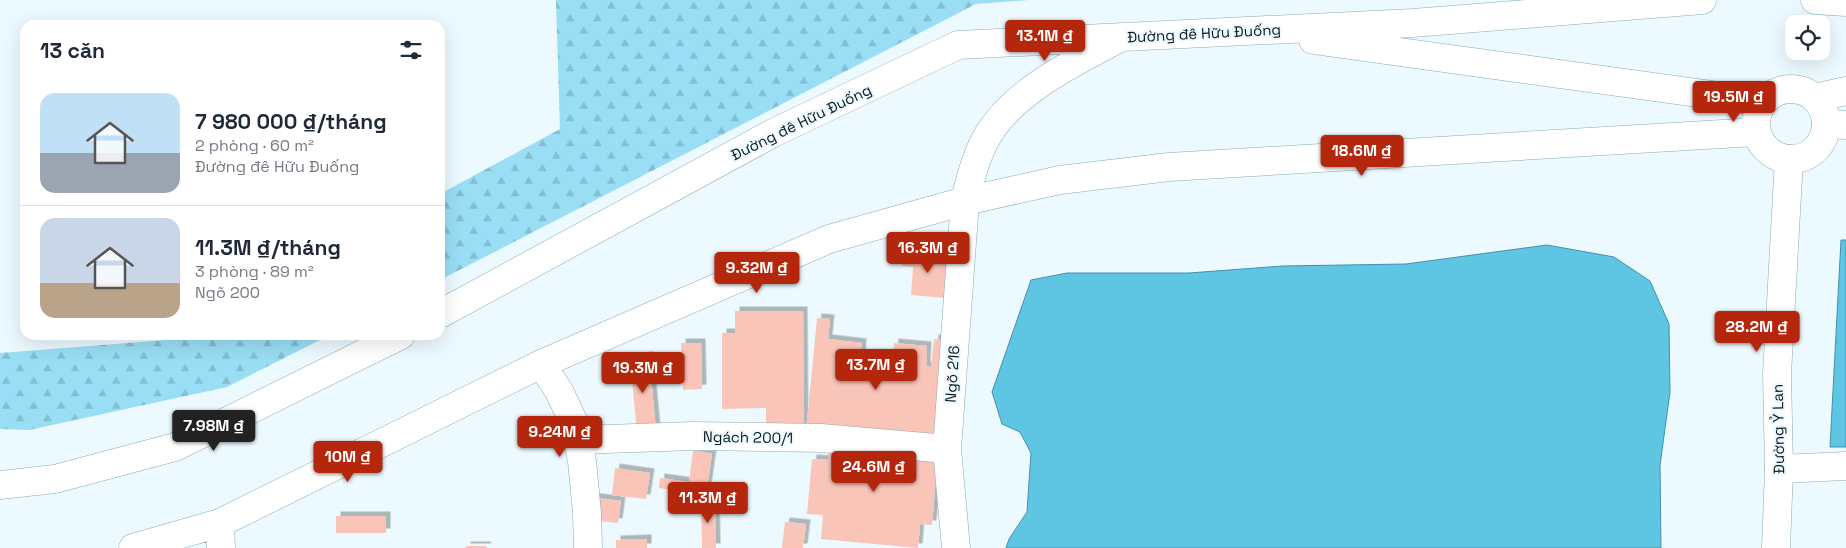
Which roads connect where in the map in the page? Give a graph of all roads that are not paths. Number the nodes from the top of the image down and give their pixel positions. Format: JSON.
{"nodes":[{"id":1,"x":1702,"y":0,"type":"edge"},
{"id":2,"x":1815,"y":0,"type":"edge"},
{"id":3,"x":1846,"y":2,"type":"edge"},
{"id":4,"x":1247,"y":31,"type":"junction"},
{"id":5,"x":1120,"y":38,"type":"junction"},
{"id":6,"x":1846,"y":91,"type":"edge"},
{"id":7,"x":1815,"y":98,"type":"junction"},
{"id":8,"x":1763,"y":102,"type":"junction"},
{"id":9,"x":1836,"y":124,"type":"edge"},
{"id":10,"x":1756,"y":132,"type":"junction"},
{"id":11,"x":1789,"y":159,"type":"junction"},
{"id":12,"x":965,"y":200,"type":"junction"},
{"id":13,"x":445,"y":311,"type":"edge"},
{"id":14,"x":391,"y":340,"type":"edge"},
{"id":15,"x":541,"y":364,"type":"junction"},
{"id":16,"x":578,"y":440,"type":"junction"},
{"id":17,"x":947,"y":449,"type":"junction"},
{"id":18,"x":1846,"y":466,"type":"edge"},
{"id":19,"x":1779,"y":469,"type":"junction"},
{"id":20,"x":0,"y":485,"type":"edge"},
{"id":21,"x":220,"y":536,"type":"edge"},
{"id":22,"x":133,"y":548,"type":"edge"},
{"id":23,"x":588,"y":548,"type":"edge"},
{"id":24,"x":956,"y":548,"type":"edge"},
{"id":25,"x":1776,"y":548,"type":"edge"}],
"edges":[{"from":1,"to":4,"type":"main road","name":"Đường đê Hữu Đuống"},
{"from":2,"to":3,"type":"main road"},
{"from":4,"to":5,"type":"main road","name":"Đường đê Hữu Đuống"},
{"from":4,"to":8,"type":"main road"},
{"from":5,"to":12,"type":"main road","name":"Ngõ 216"},
{"from":5,"to":13,"type":"main road","name":"Đường đê Hữu Đuống"},
{"from":6,"to":7,"type":"main road"},
{"from":7,"to":8,"type":"main road"},
{"from":7,"to":9,"type":"main road"},
{"from":8,"to":10,"type":"main road"},
{"from":9,"to":11,"type":"main road"},
{"from":10,"to":11,"type":"main road"},
{"from":10,"to":12,"type":"main road"},
{"from":11,"to":19,"type":"main road","name":"Đường Ỷ Lan"},
{"from":12,"to":15,"type":"main road"},
{"from":12,"to":17,"type":"main road","name":"Ngõ 216"},
{"from":14,"to":20,"type":"main road"},
{"from":15,"to":16,"type":"main road"},
{"from":15,"to":21,"type":"main road"},
{"from":16,"to":17,"type":"main road","name":"Ngách 200/1"},
{"from":16,"to":23,"type":"main road"},
{"from":17,"to":24,"type":"main road","name":"Ngõ 216"},
{"from":18,"to":19,"type":"main road"},
{"from":19,"to":25,"type":"main road","name":"Đường Ỷ Lan"},
{"from":21,"to":22,"type":"main road"}]}
